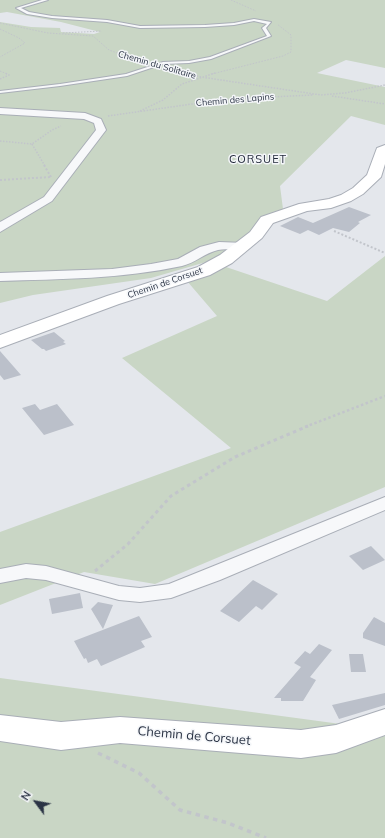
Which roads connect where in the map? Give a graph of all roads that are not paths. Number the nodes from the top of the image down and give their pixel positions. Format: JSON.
{"nodes":[{"id":1,"x":46,"y":0,"type":"edge"},
{"id":2,"x":0,"y":92,"type":"edge"},
{"id":3,"x":0,"y":111,"type":"edge"},
{"id":4,"x":385,"y":149,"type":"edge"},
{"id":5,"x":0,"y":228,"type":"edge"},
{"id":6,"x":241,"y":246,"type":"junction"},
{"id":7,"x":0,"y":277,"type":"edge"},
{"id":8,"x":0,"y":342,"type":"edge"},
{"id":9,"x":385,"y":503,"type":"edge"},
{"id":10,"x":0,"y":576,"type":"edge"},
{"id":11,"x":385,"y":722,"type":"edge"},
{"id":12,"x":0,"y":728,"type":"edge"}],
"edges":[{"from":1,"to":2,"type":"lane"},
{"from":3,"to":5,"type":"street"},
{"from":4,"to":6,"type":"street","name":"Chemin de Corsuet"},
{"from":6,"to":7,"type":"street"},
{"from":6,"to":8,"type":"street","name":"Chemin de Corsuet"},
{"from":9,"to":10,"type":"street"},
{"from":11,"to":12,"type":"street","name":"Chemin de Corsuet"}]}
